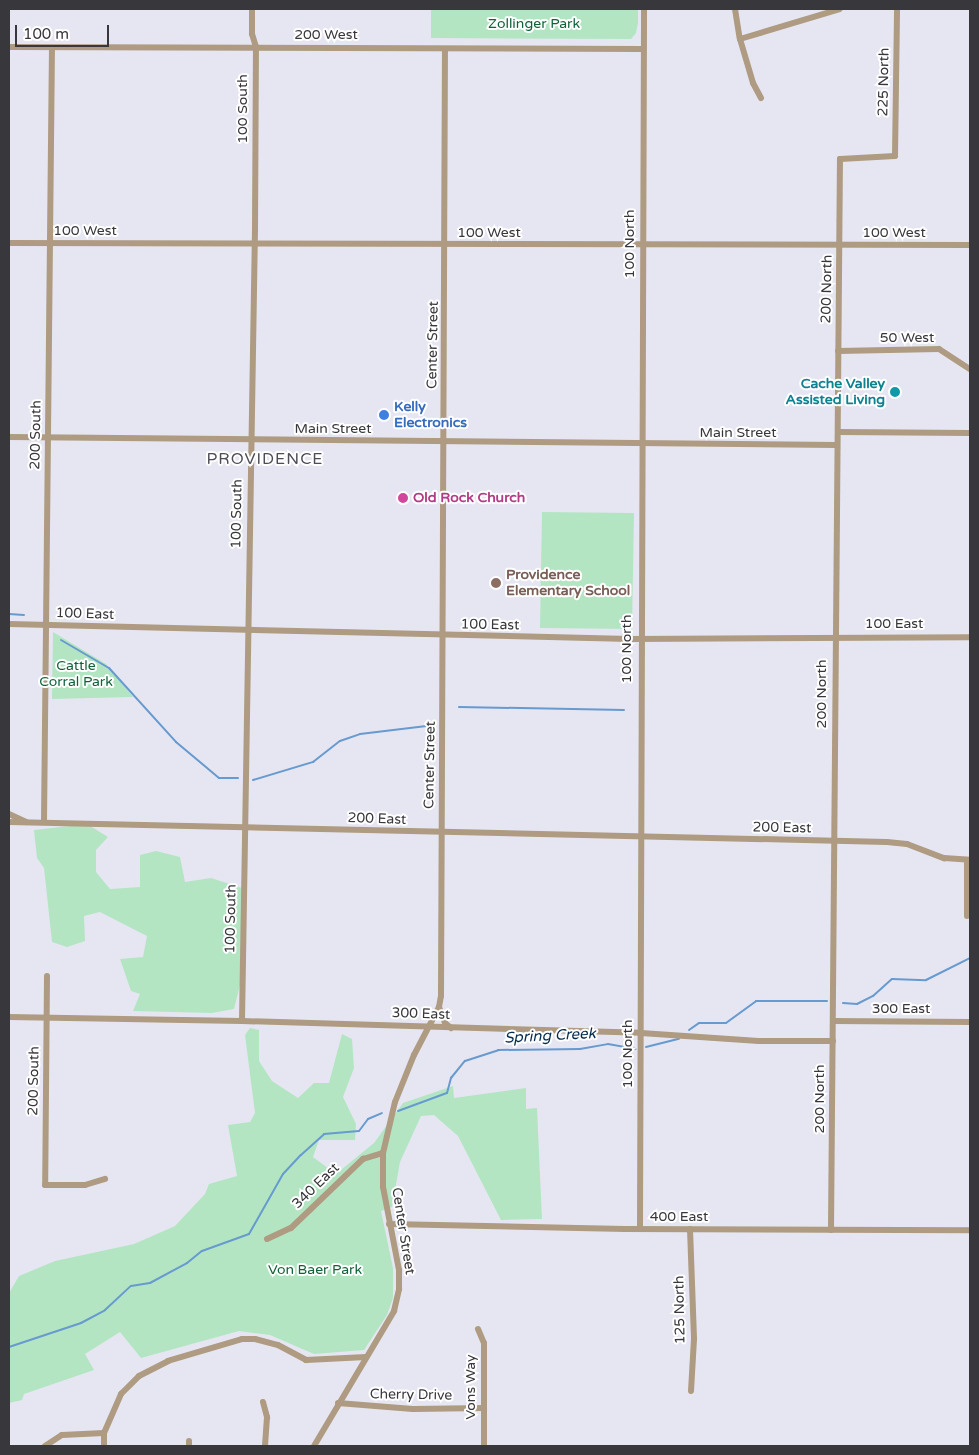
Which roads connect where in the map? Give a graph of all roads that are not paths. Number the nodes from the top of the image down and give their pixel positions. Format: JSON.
{"nodes":[{"id":1,"x":252,"y":9,"type":"edge"},
{"id":2,"x":644,"y":9,"type":"edge"},
{"id":3,"x":735,"y":9,"type":"edge"},
{"id":4,"x":840,"y":9,"type":"edge"},
{"id":5,"x":897,"y":9,"type":"edge"},
{"id":6,"x":815,"y":12,"type":"edge"},
{"id":7,"x":740,"y":39,"type":"junction"},
{"id":8,"x":9,"y":47,"type":"edge"},
{"id":9,"x":256,"y":47,"type":"junction"},
{"id":10,"x":52,"y":48,"type":"junction"},
{"id":11,"x":445,"y":48,"type":"junction"},
{"id":12,"x":644,"y":49,"type":"junction"},
{"id":13,"x":761,"y":98,"type":"dead end"},
{"id":14,"x":840,"y":159,"type":"joint"},
{"id":15,"x":9,"y":243,"type":"edge"},
{"id":16,"x":51,"y":243,"type":"junction"},
{"id":17,"x":970,"y":244,"type":"edge"},
{"id":18,"x":255,"y":245,"type":"junction"},
{"id":19,"x":642,"y":245,"type":"junction"},
{"id":20,"x":446,"y":246,"type":"junction"},
{"id":21,"x":840,"y":246,"type":"junction"},
{"id":22,"x":838,"y":351,"type":"junction"},
{"id":23,"x":970,"y":369,"type":"edge"},
{"id":24,"x":838,"y":432,"type":"junction"},
{"id":25,"x":970,"y":433,"type":"edge"},
{"id":26,"x":9,"y":437,"type":"edge"},
{"id":27,"x":48,"y":437,"type":"junction"},
{"id":28,"x":444,"y":441,"type":"junction"},
{"id":29,"x":251,"y":442,"type":"junction"},
{"id":30,"x":640,"y":445,"type":"junction"},
{"id":31,"x":837,"y":445,"type":"junction"},
{"id":32,"x":9,"y":624,"type":"edge"},
{"id":33,"x":47,"y":626,"type":"junction"},
{"id":34,"x":247,"y":631,"type":"junction"},
{"id":35,"x":444,"y":636,"type":"junction"},
{"id":36,"x":970,"y":637,"type":"edge"},
{"id":37,"x":835,"y":639,"type":"junction"},
{"id":38,"x":640,"y":640,"type":"junction"},
{"id":39,"x":9,"y":814,"type":"edge"},
{"id":40,"x":9,"y":822,"type":"edge"},
{"id":41,"x":26,"y":822,"type":"junction"},
{"id":42,"x":44,"y":822,"type":"junction"},
{"id":43,"x":245,"y":829,"type":"junction"},
{"id":44,"x":442,"y":834,"type":"junction"},
{"id":45,"x":641,"y":837,"type":"junction"},
{"id":46,"x":834,"y":842,"type":"junction"},
{"id":47,"x":968,"y":860,"type":"edge"},
{"id":48,"x":967,"y":916,"type":"dead end"},
{"id":49,"x":47,"y":976,"type":"dead end"},
{"id":50,"x":439,"y":1007,"type":"junction"},
{"id":51,"x":9,"y":1017,"type":"edge"},
{"id":52,"x":48,"y":1017,"type":"junction"},
{"id":53,"x":242,"y":1021,"type":"junction"},
{"id":54,"x":832,"y":1021,"type":"junction"},
{"id":55,"x":970,"y":1022,"type":"edge"},
{"id":56,"x":428,"y":1027,"type":"junction"},
{"id":57,"x":451,"y":1028,"type":"junction"},
{"id":58,"x":641,"y":1033,"type":"junction"},
{"id":59,"x":832,"y":1041,"type":"junction"},
{"id":60,"x":383,"y":1153,"type":"junction"},
{"id":61,"x":105,"y":1179,"type":"dead end"},
{"id":62,"x":389,"y":1224,"type":"junction"},
{"id":63,"x":640,"y":1229,"type":"junction"},
{"id":64,"x":690,"y":1230,"type":"junction"},
{"id":65,"x":831,"y":1230,"type":"junction"},
{"id":66,"x":970,"y":1230,"type":"edge"},
{"id":67,"x":267,"y":1239,"type":"dead end"},
{"id":68,"x":478,"y":1329,"type":"dead end"},
{"id":69,"x":366,"y":1357,"type":"junction"},
{"id":70,"x":691,"y":1391,"type":"dead end"},
{"id":71,"x":263,"y":1402,"type":"dead end"},
{"id":72,"x":338,"y":1403,"type":"junction"},
{"id":73,"x":484,"y":1408,"type":"junction"},
{"id":74,"x":104,"y":1433,"type":"junction"},
{"id":75,"x":45,"y":1446,"type":"edge"},
{"id":76,"x":104,"y":1446,"type":"edge"},
{"id":77,"x":265,"y":1446,"type":"edge"},
{"id":78,"x":314,"y":1446,"type":"edge"},
{"id":79,"x":484,"y":1446,"type":"edge"}],
"edges":[{"from":1,"to":9,"type":"street","name":"100 South"},
{"from":2,"to":12,"type":"street","name":"100 North"},
{"from":3,"to":7,"type":"street"},
{"from":4,"to":6,"type":"street"},
{"from":5,"to":14,"type":"street","name":"225 North"},
{"from":6,"to":7,"type":"street"},
{"from":7,"to":13,"type":"street"},
{"from":8,"to":10,"type":"street","name":"200 West"},
{"from":9,"to":10,"type":"street","name":"200 West"},
{"from":9,"to":11,"type":"street","name":"200 West"},
{"from":9,"to":18,"type":"street","name":"100 South"},
{"from":10,"to":16,"type":"street","name":"200 South"},
{"from":11,"to":12,"type":"street","name":"200 West"},
{"from":11,"to":20,"type":"street","name":"Center Street"},
{"from":12,"to":19,"type":"street","name":"100 North"},
{"from":14,"to":21,"type":"street","name":"200 North"},
{"from":15,"to":16,"type":"street","name":"100 West"},
{"from":16,"to":18,"type":"street","name":"100 West"},
{"from":16,"to":27,"type":"street","name":"200 South"},
{"from":17,"to":21,"type":"street","name":"100 West"},
{"from":18,"to":20,"type":"street","name":"100 West"},
{"from":18,"to":29,"type":"street","name":"100 South"},
{"from":19,"to":20,"type":"street","name":"100 West"},
{"from":19,"to":21,"type":"street","name":"100 West"},
{"from":19,"to":30,"type":"street","name":"100 North"},
{"from":20,"to":28,"type":"street","name":"Center Street"},
{"from":21,"to":22,"type":"street","name":"200 North"},
{"from":22,"to":23,"type":"street","name":"50 West"},
{"from":22,"to":24,"type":"street","name":"200 North"},
{"from":24,"to":25,"type":"street"},
{"from":24,"to":31,"type":"street","name":"200 North"},
{"from":26,"to":27,"type":"street","name":"Main Street"},
{"from":27,"to":29,"type":"street","name":"Main Street"},
{"from":27,"to":33,"type":"street","name":"200 South"},
{"from":28,"to":29,"type":"street","name":"Main Street"},
{"from":28,"to":30,"type":"street","name":"Main Street"},
{"from":28,"to":35,"type":"street","name":"Center Street"},
{"from":29,"to":34,"type":"street","name":"100 South"},
{"from":30,"to":31,"type":"street","name":"Main Street"},
{"from":30,"to":38,"type":"street","name":"100 North"},
{"from":31,"to":37,"type":"street","name":"200 North"},
{"from":32,"to":33,"type":"street","name":"100 East"},
{"from":33,"to":34,"type":"street","name":"100 East"},
{"from":33,"to":42,"type":"street","name":"200 South"},
{"from":34,"to":35,"type":"street","name":"100 East"},
{"from":34,"to":43,"type":"street","name":"100 South"},
{"from":35,"to":38,"type":"street","name":"100 East"},
{"from":35,"to":44,"type":"street","name":"Center Street"},
{"from":36,"to":37,"type":"street","name":"100 East"},
{"from":37,"to":38,"type":"street","name":"100 East"},
{"from":37,"to":46,"type":"street","name":"200 North"},
{"from":38,"to":45,"type":"street","name":"100 North"},
{"from":39,"to":41,"type":"street"},
{"from":40,"to":41,"type":"street","name":"200 East"},
{"from":41,"to":42,"type":"street","name":"200 East"},
{"from":42,"to":43,"type":"street","name":"200 East"},
{"from":43,"to":44,"type":"street","name":"200 East"},
{"from":43,"to":53,"type":"street","name":"100 South"},
{"from":44,"to":45,"type":"street","name":"200 East"},
{"from":44,"to":50,"type":"street","name":"Center Street"},
{"from":45,"to":46,"type":"street","name":"200 East"},
{"from":45,"to":58,"type":"street","name":"100 North"},
{"from":46,"to":47,"type":"street","name":"200 East"},
{"from":46,"to":54,"type":"street","name":"200 North"},
{"from":47,"to":48,"type":"street"},
{"from":49,"to":52,"type":"street","name":"200 South"},
{"from":50,"to":56,"type":"street","name":"Center Street"},
{"from":50,"to":57,"type":"street"},
{"from":51,"to":52,"type":"street","name":"300 East"},
{"from":52,"to":53,"type":"street","name":"300 East"},
{"from":52,"to":61,"type":"street","name":"200 South"},
{"from":53,"to":56,"type":"street","name":"300 East"},
{"from":54,"to":55,"type":"street","name":"300 East"},
{"from":54,"to":59,"type":"street","name":"200 North"},
{"from":56,"to":57,"type":"street","name":"300 East"},
{"from":56,"to":60,"type":"street","name":"Center Street"},
{"from":57,"to":58,"type":"street","name":"300 East"},
{"from":58,"to":59,"type":"street","name":"300 East"},
{"from":58,"to":63,"type":"street","name":"100 North"},
{"from":59,"to":65,"type":"street","name":"200 North"},
{"from":60,"to":62,"type":"street","name":"Center Street"},
{"from":60,"to":67,"type":"street","name":"340 East"},
{"from":62,"to":63,"type":"street","name":"400 East"},
{"from":62,"to":69,"type":"street","name":"Center Street"},
{"from":63,"to":64,"type":"street","name":"400 East"},
{"from":64,"to":65,"type":"street","name":"400 East"},
{"from":64,"to":70,"type":"street","name":"125 North"},
{"from":65,"to":66,"type":"street","name":"400 East"},
{"from":68,"to":73,"type":"street","name":"Vons Way"},
{"from":69,"to":72,"type":"street","name":"Center Street"},
{"from":69,"to":74,"type":"street"},
{"from":71,"to":77,"type":"street"},
{"from":72,"to":73,"type":"street","name":"Cherry Drive"},
{"from":72,"to":78,"type":"street","name":"Center Street"},
{"from":73,"to":79,"type":"street","name":"Vons Way"},
{"from":74,"to":75,"type":"street"},
{"from":74,"to":76,"type":"street"}]}
